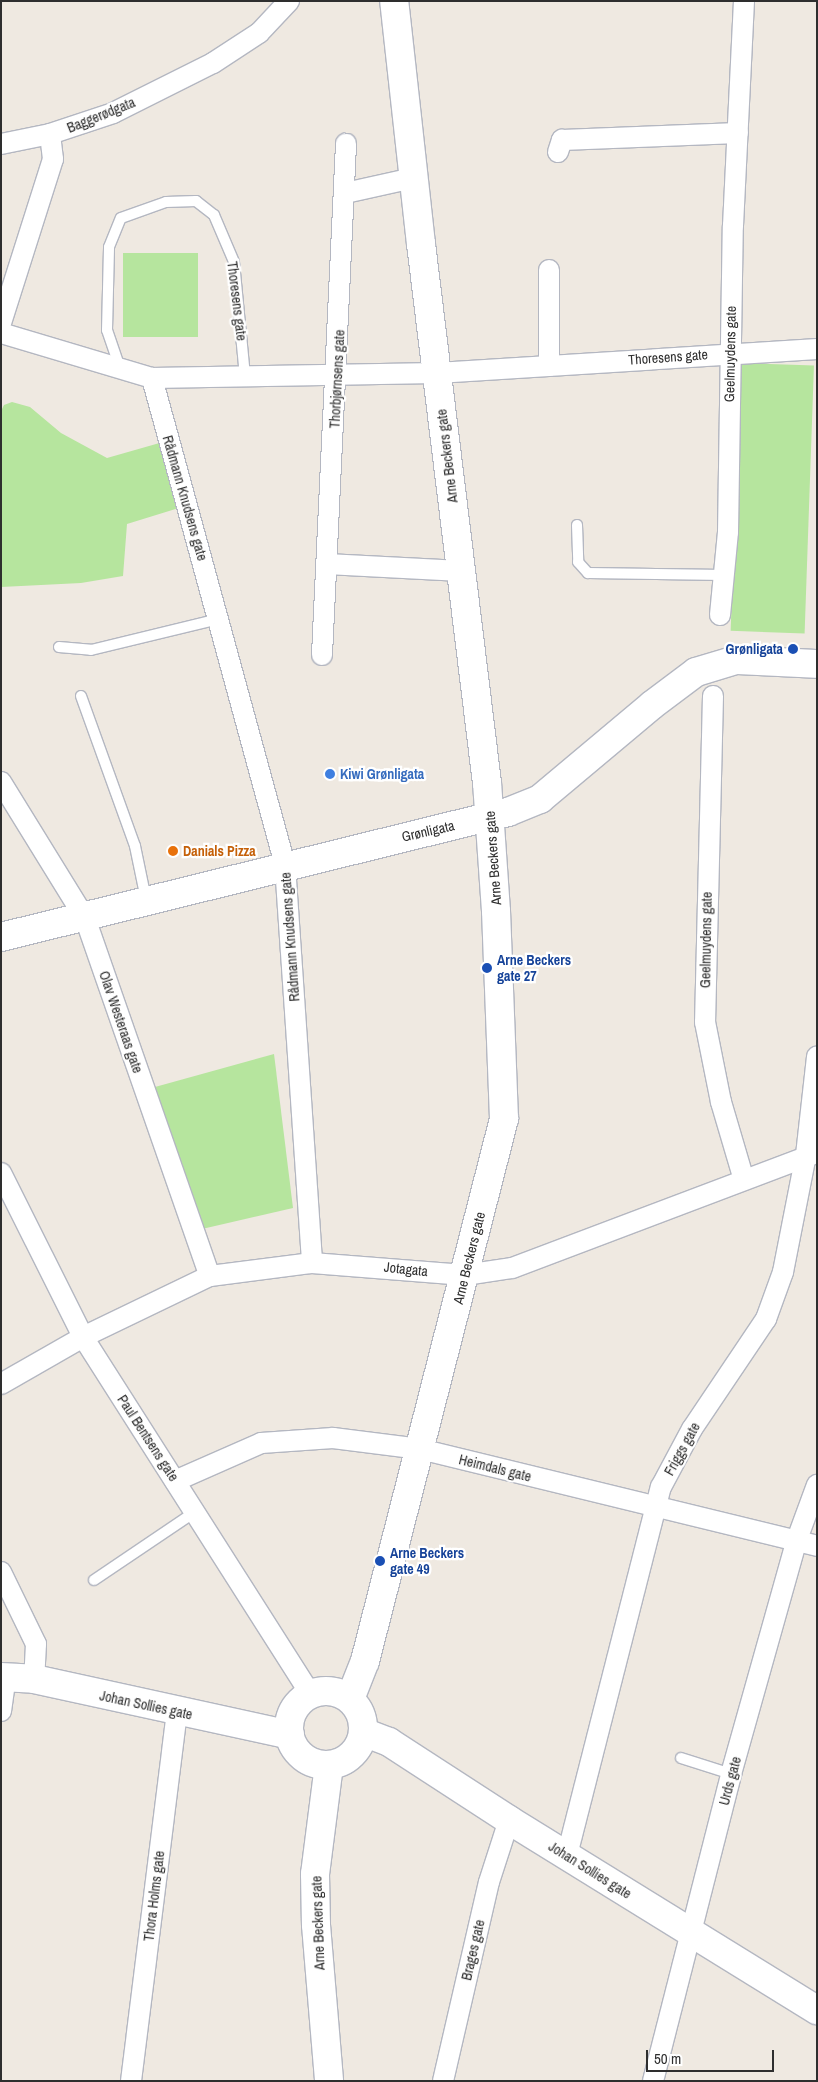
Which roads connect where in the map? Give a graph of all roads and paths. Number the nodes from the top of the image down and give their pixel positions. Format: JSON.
{"nodes":[{"id":1,"x":289,"y":1,"type":"edge"},
{"id":2,"x":394,"y":1,"type":"edge"},
{"id":3,"x":744,"y":1,"type":"edge"},
{"id":4,"x":738,"y":133,"type":"junction"},
{"id":5,"x":50,"y":134,"type":"junction"},
{"id":6,"x":1,"y":144,"type":"edge"},
{"id":7,"x":346,"y":144,"type":"dead end"},
{"id":8,"x":558,"y":152,"type":"dead end"},
{"id":9,"x":413,"y":178,"type":"junction"},
{"id":10,"x":345,"y":193,"type":"junction"},
{"id":11,"x":549,"y":270,"type":"dead end"},
{"id":12,"x":1,"y":323,"type":"edge"},
{"id":13,"x":1,"y":333,"type":"edge"},
{"id":14,"x":817,"y":349,"type":"edge"},
{"id":15,"x":730,"y":353,"type":"junction"},
{"id":16,"x":549,"y":366,"type":"junction"},
{"id":17,"x":120,"y":368,"type":"junction"},
{"id":18,"x":437,"y":373,"type":"junction"},
{"id":19,"x":337,"y":375,"type":"junction"},
{"id":20,"x":246,"y":376,"type":"junction"},
{"id":21,"x":152,"y":378,"type":"junction"},
{"id":22,"x":577,"y":524,"type":"dead end"},
{"id":23,"x":327,"y":564,"type":"junction"},
{"id":24,"x":461,"y":571,"type":"junction"},
{"id":25,"x":724,"y":575,"type":"junction"},
{"id":26,"x":720,"y":614,"type":"dead end"},
{"id":27,"x":219,"y":619,"type":"junction"},
{"id":28,"x":59,"y":647,"type":"dead end"},
{"id":29,"x":322,"y":655,"type":"dead end"},
{"id":30,"x":817,"y":664,"type":"edge"},
{"id":31,"x":81,"y":696,"type":"dead end"},
{"id":32,"x":712,"y":696,"type":"dead end"},
{"id":33,"x":1,"y":782,"type":"edge"},
{"id":34,"x":490,"y":816,"type":"junction"},
{"id":35,"x":285,"y":866,"type":"junction"},
{"id":36,"x":146,"y":900,"type":"junction"},
{"id":37,"x":85,"y":918,"type":"junction"},
{"id":38,"x":1,"y":937,"type":"edge"},
{"id":39,"x":817,"y":1057,"type":"edge"},
{"id":40,"x":811,"y":1154,"type":"edge"},
{"id":41,"x":1,"y":1173,"type":"edge"},
{"id":42,"x":744,"y":1180,"type":"junction"},
{"id":43,"x":312,"y":1263,"type":"junction"},
{"id":44,"x":465,"y":1275,"type":"junction"},
{"id":45,"x":210,"y":1276,"type":"junction"},
{"id":46,"x":83,"y":1337,"type":"junction"},
{"id":47,"x":1,"y":1384,"type":"edge"},
{"id":48,"x":420,"y":1449,"type":"junction"},
{"id":49,"x":175,"y":1481,"type":"junction"},
{"id":50,"x":817,"y":1484,"type":"edge"},
{"id":51,"x":656,"y":1507,"type":"junction"},
{"id":52,"x":195,"y":1512,"type":"junction"},
{"id":53,"x":796,"y":1542,"type":"junction"},
{"id":54,"x":817,"y":1546,"type":"edge"},
{"id":55,"x":1,"y":1572,"type":"edge"},
{"id":56,"x":94,"y":1580,"type":"dead end"},
{"id":57,"x":4,"y":1677,"type":"edge"},
{"id":58,"x":34,"y":1679,"type":"junction"},
{"id":59,"x":311,"y":1695,"type":"junction"},
{"id":60,"x":350,"y":1700,"type":"junction"},
{"id":61,"x":1,"y":1711,"type":"edge"},
{"id":62,"x":177,"y":1712,"type":"junction"},
{"id":63,"x":363,"y":1732,"type":"junction"},
{"id":64,"x":290,"y":1735,"type":"junction"},
{"id":65,"x":681,"y":1758,"type":"dead end"},
{"id":66,"x":329,"y":1765,"type":"junction"},
{"id":67,"x":731,"y":1774,"type":"junction"},
{"id":68,"x":509,"y":1820,"type":"junction"},
{"id":69,"x":567,"y":1855,"type":"junction"},
{"id":70,"x":691,"y":1932,"type":"junction"},
{"id":71,"x":817,"y":2010,"type":"edge"},
{"id":72,"x":131,"y":2081,"type":"edge"},
{"id":73,"x":330,"y":2081,"type":"edge"},
{"id":74,"x":443,"y":2081,"type":"edge"},
{"id":75,"x":652,"y":2081,"type":"edge"}],
"edges":[{"from":1,"to":5,"type":"street","name":"Baggerødgata"},
{"from":2,"to":9,"type":"main road","name":"Arne Beckers gate"},
{"from":3,"to":4,"type":"street","name":"Geelmuydens gate"},
{"from":4,"to":8,"type":"street"},
{"from":4,"to":15,"type":"street","name":"Geelmuydens gate"},
{"from":5,"to":6,"type":"street"},
{"from":5,"to":12,"type":"street","name":"Baggerødgata"},
{"from":7,"to":10,"type":"street","name":"Thorbjørnsens gate"},
{"from":9,"to":10,"type":"street"},
{"from":9,"to":18,"type":"main road","name":"Arne Beckers gate"},
{"from":10,"to":19,"type":"street","name":"Thorbjørnsens gate"},
{"from":11,"to":16,"type":"street"},
{"from":13,"to":17,"type":"street","name":"Thoresens gate"},
{"from":14,"to":15,"type":"street","name":"Thoresens gate"},
{"from":15,"to":16,"type":"street","name":"Thoresens gate"},
{"from":15,"to":25,"type":"street","name":"Geelmuydens gate"},
{"from":16,"to":18,"type":"street","name":"Thoresens gate"},
{"from":17,"to":20,"type":"lane","name":"Thoresens gate"},
{"from":17,"to":21,"type":"street","name":"Thoresens gate"},
{"from":18,"to":19,"type":"street","name":"Thoresens gate"},
{"from":18,"to":24,"type":"main road","name":"Arne Beckers gate"},
{"from":19,"to":20,"type":"street","name":"Thoresens gate"},
{"from":19,"to":23,"type":"street","name":"Thorbjørnsens gate"},
{"from":20,"to":21,"type":"street","name":"Thoresens gate"},
{"from":21,"to":27,"type":"street","name":"Rådmann Knudsens gate"},
{"from":22,"to":25,"type":"lane"},
{"from":23,"to":24,"type":"street"},
{"from":23,"to":29,"type":"street","name":"Thorbjørnsens gate"},
{"from":24,"to":34,"type":"main road","name":"Arne Beckers gate"},
{"from":25,"to":26,"type":"street","name":"Geelmuydens gate"},
{"from":27,"to":28,"type":"lane"},
{"from":27,"to":35,"type":"street","name":"Rådmann Knudsens gate"},
{"from":30,"to":34,"type":"main road","name":"Grønligata"},
{"from":31,"to":36,"type":"lane"},
{"from":32,"to":42,"type":"street","name":"Geelmuydens gate"},
{"from":33,"to":37,"type":"street","name":"Olav Westeraas gate"},
{"from":34,"to":35,"type":"main road","name":"Grønligata"},
{"from":34,"to":44,"type":"main road","name":"Arne Beckers gate"},
{"from":35,"to":36,"type":"main road","name":"Grønligata"},
{"from":35,"to":43,"type":"street","name":"Rådmann Knudsens gate"},
{"from":36,"to":37,"type":"main road","name":"Grønligata"},
{"from":37,"to":38,"type":"main road","name":"Grønligata"},
{"from":37,"to":45,"type":"street","name":"Olav Westeraas gate"},
{"from":39,"to":40,"type":"street","name":"Friggs gate"},
{"from":40,"to":42,"type":"street","name":"Jotagata"},
{"from":40,"to":51,"type":"street","name":"Friggs gate"},
{"from":41,"to":46,"type":"street","name":"Paul Bentsens gate"},
{"from":42,"to":44,"type":"street","name":"Jotagata"},
{"from":43,"to":44,"type":"street","name":"Jotagata"},
{"from":43,"to":45,"type":"street","name":"Jotagata"},
{"from":44,"to":48,"type":"main road","name":"Arne Beckers gate"},
{"from":45,"to":46,"type":"street","name":"Jotagata"},
{"from":46,"to":47,"type":"street","name":"Jotagata"},
{"from":46,"to":49,"type":"street","name":"Paul Bentsens gate"},
{"from":48,"to":49,"type":"street","name":"Heimdals gate"},
{"from":48,"to":51,"type":"street","name":"Heimdals gate"},
{"from":48,"to":60,"type":"main road","name":"Arne Beckers gate"},
{"from":49,"to":52,"type":"street","name":"Paul Bentsens gate"},
{"from":50,"to":53,"type":"street","name":"Urds gate"},
{"from":51,"to":53,"type":"street","name":"Heimdals gate"},
{"from":51,"to":69,"type":"street","name":"Friggs gate"},
{"from":52,"to":56,"type":"lane"},
{"from":52,"to":59,"type":"street","name":"Paul Bentsens gate"},
{"from":53,"to":54,"type":"street","name":"Heimdals gate"},
{"from":53,"to":67,"type":"street","name":"Urds gate"},
{"from":55,"to":58,"type":"street"},
{"from":57,"to":58,"type":"main road","name":"Johan Sollies gate"},
{"from":57,"to":61,"type":"street"},
{"from":58,"to":62,"type":"main road","name":"Johan Sollies gate"},
{"from":59,"to":60,"type":"main road"},
{"from":59,"to":64,"type":"main road"},
{"from":60,"to":63,"type":"main road"},
{"from":62,"to":64,"type":"main road","name":"Johan Sollies gate"},
{"from":62,"to":72,"type":"street","name":"Thora Holms gate"},
{"from":63,"to":66,"type":"main road"},
{"from":63,"to":68,"type":"main road","name":"Johan Sollies gate"},
{"from":64,"to":66,"type":"main road"},
{"from":65,"to":67,"type":"lane"},
{"from":66,"to":73,"type":"main road","name":"Arne Beckers gate"},
{"from":67,"to":70,"type":"street","name":"Urds gate"},
{"from":68,"to":69,"type":"main road","name":"Johan Sollies gate"},
{"from":68,"to":74,"type":"street","name":"Brages gate"},
{"from":69,"to":70,"type":"main road","name":"Johan Sollies gate"},
{"from":70,"to":71,"type":"main road","name":"Johan Sollies gate"},
{"from":70,"to":75,"type":"street","name":"Urds gate"}]}
